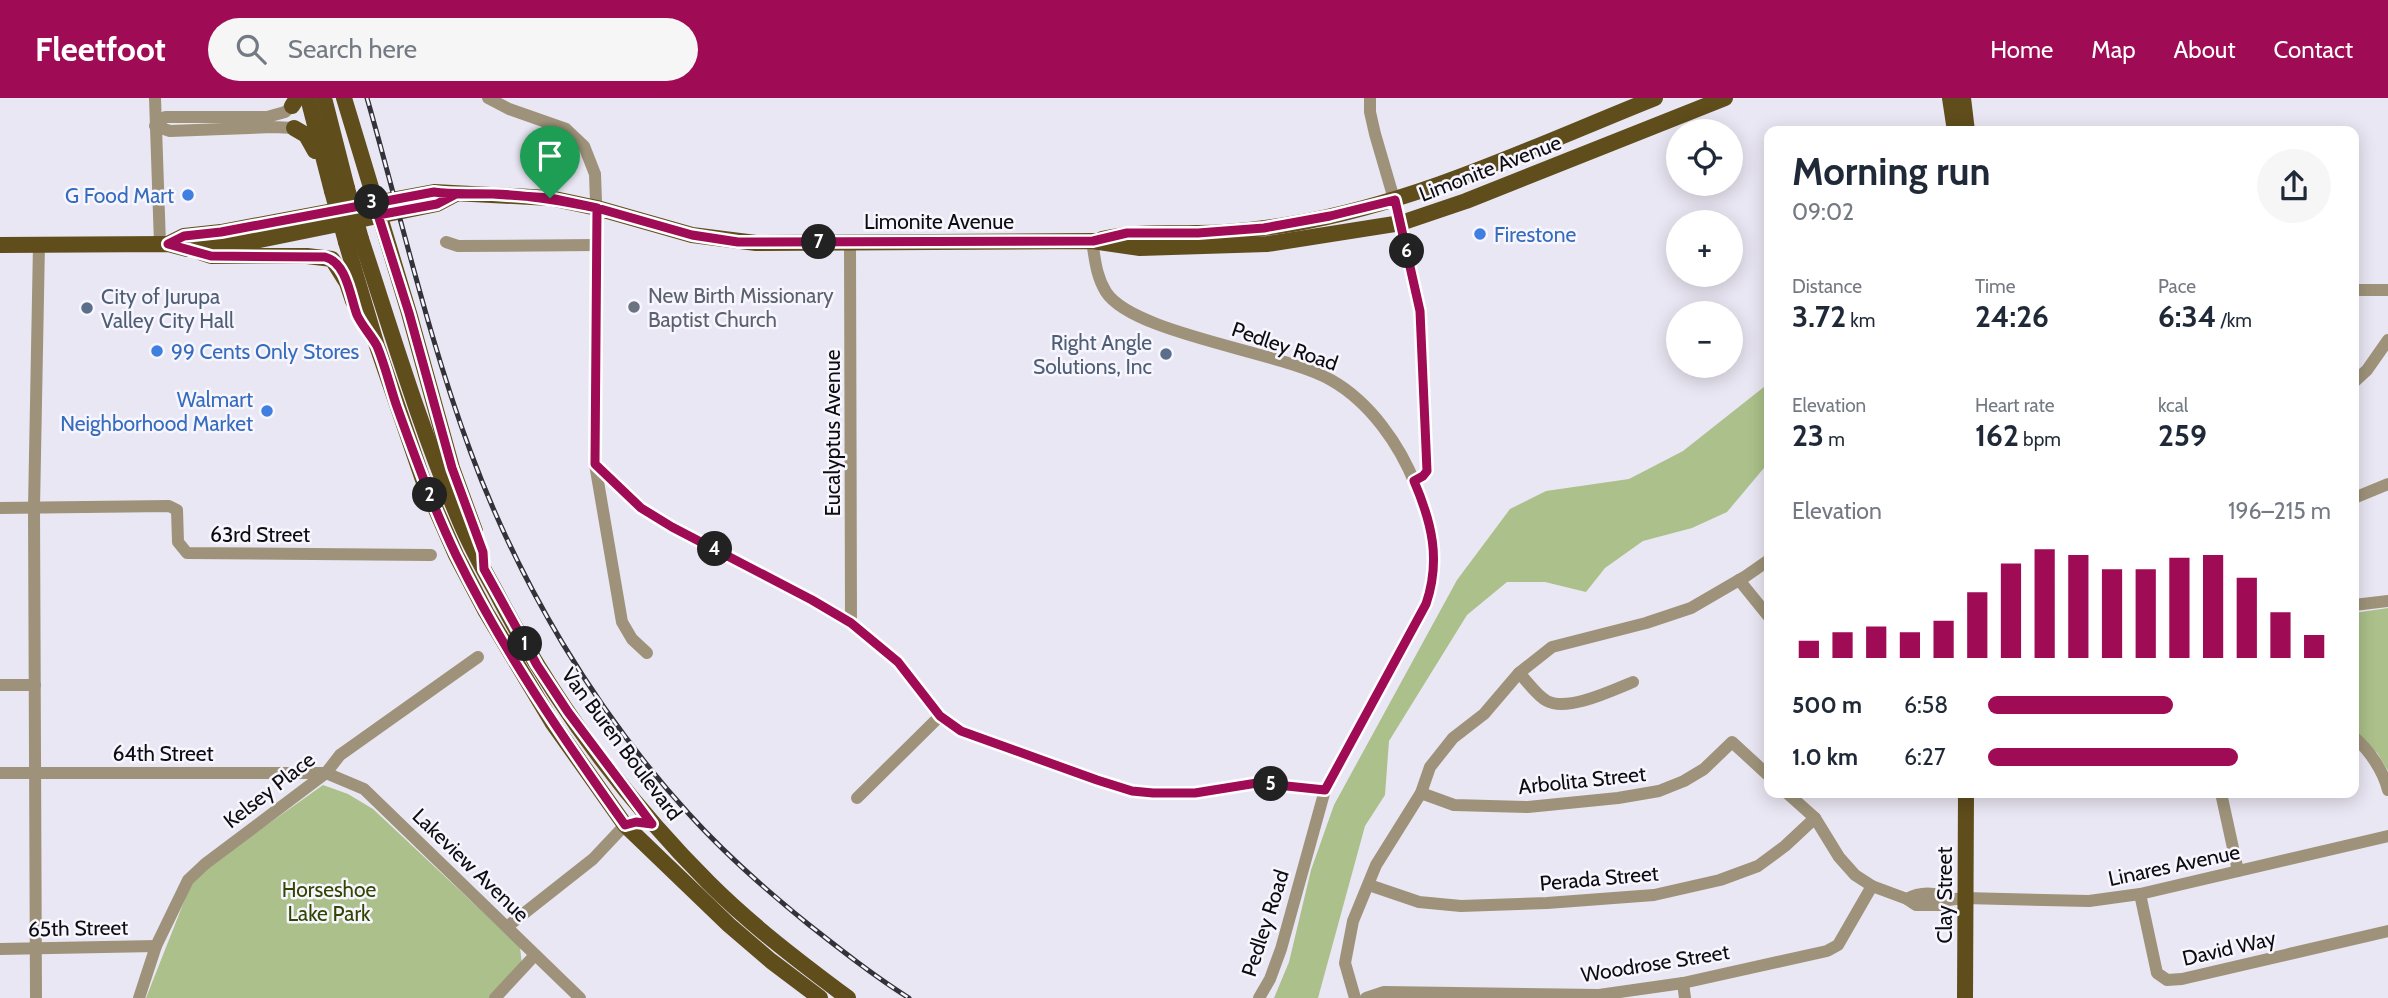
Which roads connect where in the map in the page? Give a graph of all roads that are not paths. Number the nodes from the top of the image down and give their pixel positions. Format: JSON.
{"nodes":[{"id":1,"x":155,"y":98,"type":"edge"},
{"id":2,"x":307,"y":98,"type":"edge"},
{"id":3,"x":324,"y":98,"type":"edge"},
{"id":4,"x":344,"y":98,"type":"edge"},
{"id":5,"x":488,"y":98,"type":"edge"},
{"id":6,"x":1370,"y":98,"type":"edge"},
{"id":7,"x":1654,"y":98,"type":"edge"},
{"id":8,"x":1725,"y":98,"type":"edge"},
{"id":9,"x":1950,"y":98,"type":"edge"},
{"id":10,"x":1963,"y":98,"type":"edge"},
{"id":11,"x":294,"y":102,"type":"edge"},
{"id":12,"x":1692,"y":105,"type":"edge"},
{"id":13,"x":155,"y":126,"type":"junction"},
{"id":14,"x":1954,"y":126,"type":"edge"},
{"id":15,"x":1966,"y":126,"type":"edge"},
{"id":16,"x":294,"y":128,"type":"joint"},
{"id":17,"x":339,"y":189,"type":"junction"},
{"id":18,"x":1395,"y":200,"type":"junction"},
{"id":19,"x":376,"y":208,"type":"junction"},
{"id":20,"x":597,"y":208,"type":"junction"},
{"id":21,"x":1401,"y":223,"type":"junction"},
{"id":22,"x":354,"y":241,"type":"junction"},
{"id":23,"x":1093,"y":241,"type":"junction"},
{"id":24,"x":446,"y":242,"type":"dead end"},
{"id":25,"x":850,"y":242,"type":"junction"},
{"id":26,"x":39,"y":244,"type":"junction"},
{"id":27,"x":164,"y":244,"type":"junction"},
{"id":28,"x":0,"y":245,"type":"edge"},
{"id":29,"x":597,"y":245,"type":"junction"},
{"id":30,"x":187,"y":249,"type":"junction"},
{"id":31,"x":2359,"y":289,"type":"edge"},
{"id":32,"x":2388,"y":290,"type":"edge"},
{"id":33,"x":2388,"y":340,"type":"edge"},
{"id":34,"x":377,"y":346,"type":"junction"},
{"id":35,"x":2359,"y":377,"type":"edge"},
{"id":36,"x":595,"y":464,"type":"junction"},
{"id":37,"x":1414,"y":481,"type":"junction"},
{"id":38,"x":2388,"y":484,"type":"edge"},
{"id":39,"x":2359,"y":496,"type":"edge"},
{"id":40,"x":0,"y":508,"type":"edge"},
{"id":41,"x":34,"y":508,"type":"junction"},
{"id":42,"x":431,"y":555,"type":"dead end"},
{"id":43,"x":1764,"y":563,"type":"edge"},
{"id":44,"x":484,"y":569,"type":"junction"},
{"id":45,"x":1739,"y":580,"type":"junction"},
{"id":46,"x":2388,"y":601,"type":"edge"},
{"id":47,"x":2359,"y":604,"type":"edge"},
{"id":48,"x":1764,"y":611,"type":"edge"},
{"id":49,"x":851,"y":623,"type":"junction"},
{"id":50,"x":647,"y":653,"type":"dead end"},
{"id":51,"x":478,"y":657,"type":"dead end"},
{"id":52,"x":1519,"y":673,"type":"junction"},
{"id":53,"x":1633,"y":682,"type":"dead end"},
{"id":54,"x":0,"y":685,"type":"edge"},
{"id":55,"x":35,"y":685,"type":"junction"},
{"id":56,"x":940,"y":716,"type":"junction"},
{"id":57,"x":2359,"y":742,"type":"edge"},
{"id":58,"x":1764,"y":771,"type":"edge"},
{"id":59,"x":0,"y":773,"type":"edge"},
{"id":60,"x":36,"y":773,"type":"junction"},
{"id":61,"x":326,"y":773,"type":"junction"},
{"id":62,"x":1325,"y":790,"type":"junction"},
{"id":63,"x":2388,"y":790,"type":"edge"},
{"id":64,"x":1421,"y":793,"type":"junction"},
{"id":65,"x":858,"y":797,"type":"dead end"},
{"id":66,"x":1793,"y":798,"type":"edge"},
{"id":67,"x":1966,"y":798,"type":"edge"},
{"id":68,"x":2222,"y":798,"type":"edge"},
{"id":69,"x":1815,"y":818,"type":"junction"},
{"id":70,"x":652,"y":824,"type":"junction"},
{"id":71,"x":625,"y":825,"type":"junction"},
{"id":72,"x":2388,"y":836,"type":"edge"},
{"id":73,"x":2238,"y":871,"type":"junction"},
{"id":74,"x":1369,"y":885,"type":"junction"},
{"id":75,"x":1872,"y":886,"type":"junction"},
{"id":76,"x":2140,"y":894,"type":"junction"},
{"id":77,"x":1956,"y":899,"type":"junction"},
{"id":78,"x":508,"y":926,"type":"junction"},
{"id":79,"x":2388,"y":931,"type":"edge"},
{"id":80,"x":156,"y":946,"type":"junction"},
{"id":81,"x":0,"y":948,"type":"edge"},
{"id":82,"x":36,"y":948,"type":"junction"},
{"id":83,"x":535,"y":955,"type":"junction"},
{"id":84,"x":1683,"y":983,"type":"junction"},
{"id":85,"x":36,"y":998,"type":"edge"},
{"id":86,"x":139,"y":998,"type":"edge"},
{"id":87,"x":495,"y":998,"type":"edge"},
{"id":88,"x":580,"y":998,"type":"edge"},
{"id":89,"x":820,"y":998,"type":"edge"},
{"id":90,"x":848,"y":998,"type":"edge"},
{"id":91,"x":1259,"y":998,"type":"edge"},
{"id":92,"x":1355,"y":998,"type":"edge"},
{"id":93,"x":1366,"y":998,"type":"edge"},
{"id":94,"x":1685,"y":998,"type":"edge"},
{"id":95,"x":1965,"y":998,"type":"edge"}],
"edges":[{"from":1,"to":13,"type":"street"},
{"from":2,"to":17,"type":"main road","name":"Van Buren Boulevard"},
{"from":3,"to":17,"type":"main road","name":"Van Buren Boulevard"},
{"from":4,"to":19,"type":"main road"},
{"from":5,"to":20,"type":"street"},
{"from":6,"to":18,"type":"street"},
{"from":7,"to":18,"type":"main road","name":"Limonite Avenue"},
{"from":8,"to":12,"type":"main road","name":"Limonite Avenue"},
{"from":9,"to":14,"type":"main road"},
{"from":10,"to":15,"type":"main road"},
{"from":11,"to":13,"type":"street"},
{"from":12,"to":21,"type":"main road","name":"Limonite Avenue"},
{"from":13,"to":16,"type":"street"},
{"from":13,"to":27,"type":"street"},
{"from":16,"to":17,"type":"main road"},
{"from":17,"to":22,"type":"main road","name":"Van Buren Boulevard","bridge":true},
{"from":18,"to":21,"type":"street"},
{"from":18,"to":23,"type":"main road","name":"Limonite Avenue"},
{"from":19,"to":20,"type":"main road","name":"Limonite Avenue"},
{"from":19,"to":27,"type":"main road","name":"Limonite Avenue"},
{"from":19,"to":30,"type":"main road","name":"Limonite Avenue"},
{"from":19,"to":44,"type":"main road"},
{"from":20,"to":25,"type":"main road","name":"Limonite Avenue"},
{"from":20,"to":29,"type":"street"},
{"from":21,"to":23,"type":"main road","name":"Limonite Avenue"},
{"from":21,"to":37,"type":"street"},
{"from":22,"to":34,"type":"main road","name":"Van Buren Boulevard"},
{"from":22,"to":44,"type":"main road","name":"Van Buren Boulevard"},
{"from":23,"to":25,"type":"main road","name":"Limonite Avenue"},
{"from":23,"to":37,"type":"street","name":"Pedley Road"},
{"from":24,"to":29,"type":"street"},
{"from":25,"to":49,"type":"street","name":"Eucalyptus Avenue"},
{"from":26,"to":27,"type":"main road","name":"Limonite Avenue"},
{"from":26,"to":28,"type":"main road","name":"Limonite Avenue"},
{"from":26,"to":41,"type":"street"},
{"from":27,"to":30,"type":"main road","name":"Limonite Avenue"},
{"from":29,"to":36,"type":"street"},
{"from":30,"to":34,"type":"main road"},
{"from":31,"to":32,"type":"street"},
{"from":33,"to":35,"type":"street"},
{"from":34,"to":71,"type":"main road","name":"Van Buren Boulevard"},
{"from":36,"to":49,"type":"street"},
{"from":36,"to":50,"type":"street"},
{"from":37,"to":62,"type":"street","name":"Pedley Road"},
{"from":38,"to":39,"type":"street"},
{"from":40,"to":41,"type":"street","name":"63rd Street"},
{"from":41,"to":42,"type":"street","name":"63rd Street"},
{"from":41,"to":55,"type":"street"},
{"from":43,"to":45,"type":"street"},
{"from":44,"to":70,"type":"main road","name":"Van Buren Boulevard"},
{"from":45,"to":48,"type":"street"},
{"from":45,"to":52,"type":"street"},
{"from":46,"to":47,"type":"street"},
{"from":49,"to":56,"type":"street"},
{"from":51,"to":61,"type":"street","name":"Kelsey Place"},
{"from":52,"to":53,"type":"street"},
{"from":52,"to":64,"type":"street"},
{"from":54,"to":55,"type":"street"},
{"from":55,"to":60,"type":"street"},
{"from":56,"to":62,"type":"street"},
{"from":56,"to":65,"type":"street"},
{"from":57,"to":63,"type":"street"},
{"from":58,"to":64,"type":"street","name":"Arbolita Street"},
{"from":59,"to":60,"type":"street","name":"64th Street"},
{"from":60,"to":61,"type":"street","name":"64th Street"},
{"from":60,"to":82,"type":"street"},
{"from":61,"to":78,"type":"street","name":"Lakeview Avenue"},
{"from":61,"to":80,"type":"street","name":"Kelsey Place"},
{"from":62,"to":91,"type":"street","name":"Pedley Road"},
{"from":64,"to":74,"type":"street"},
{"from":66,"to":69,"type":"street","name":"Linares Avenue"},
{"from":67,"to":77,"type":"main road","name":"Clay Street"},
{"from":68,"to":73,"type":"street"},
{"from":69,"to":74,"type":"street","name":"Perada Street"},
{"from":69,"to":75,"type":"street","name":"Linares Avenue"},
{"from":70,"to":71,"type":"main road"},
{"from":70,"to":90,"type":"main road","name":"Van Buren Boulevard"},
{"from":71,"to":78,"type":"street"},
{"from":71,"to":89,"type":"main road","name":"Van Buren Boulevard"},
{"from":72,"to":73,"type":"street","name":"Linares Avenue"},
{"from":73,"to":76,"type":"street","name":"Linares Avenue"},
{"from":74,"to":92,"type":"street"},
{"from":75,"to":77,"type":"street","name":"Linares Avenue"},
{"from":75,"to":84,"type":"street","name":"Woodrose Street"},
{"from":76,"to":77,"type":"street","name":"Linares Avenue"},
{"from":76,"to":79,"type":"street","name":"David Way"},
{"from":77,"to":95,"type":"main road","name":"Clay Street"},
{"from":78,"to":83,"type":"street","name":"Lakeview Avenue"},
{"from":80,"to":82,"type":"street","name":"65th Street"},
{"from":80,"to":86,"type":"street","name":"Kelsey Place"},
{"from":81,"to":82,"type":"street","name":"65th Street"},
{"from":82,"to":85,"type":"street"},
{"from":83,"to":87,"type":"street"},
{"from":83,"to":88,"type":"street","name":"Lakeview Avenue"},
{"from":84,"to":93,"type":"street","name":"Woodrose Street"},
{"from":84,"to":94,"type":"street"}]}
